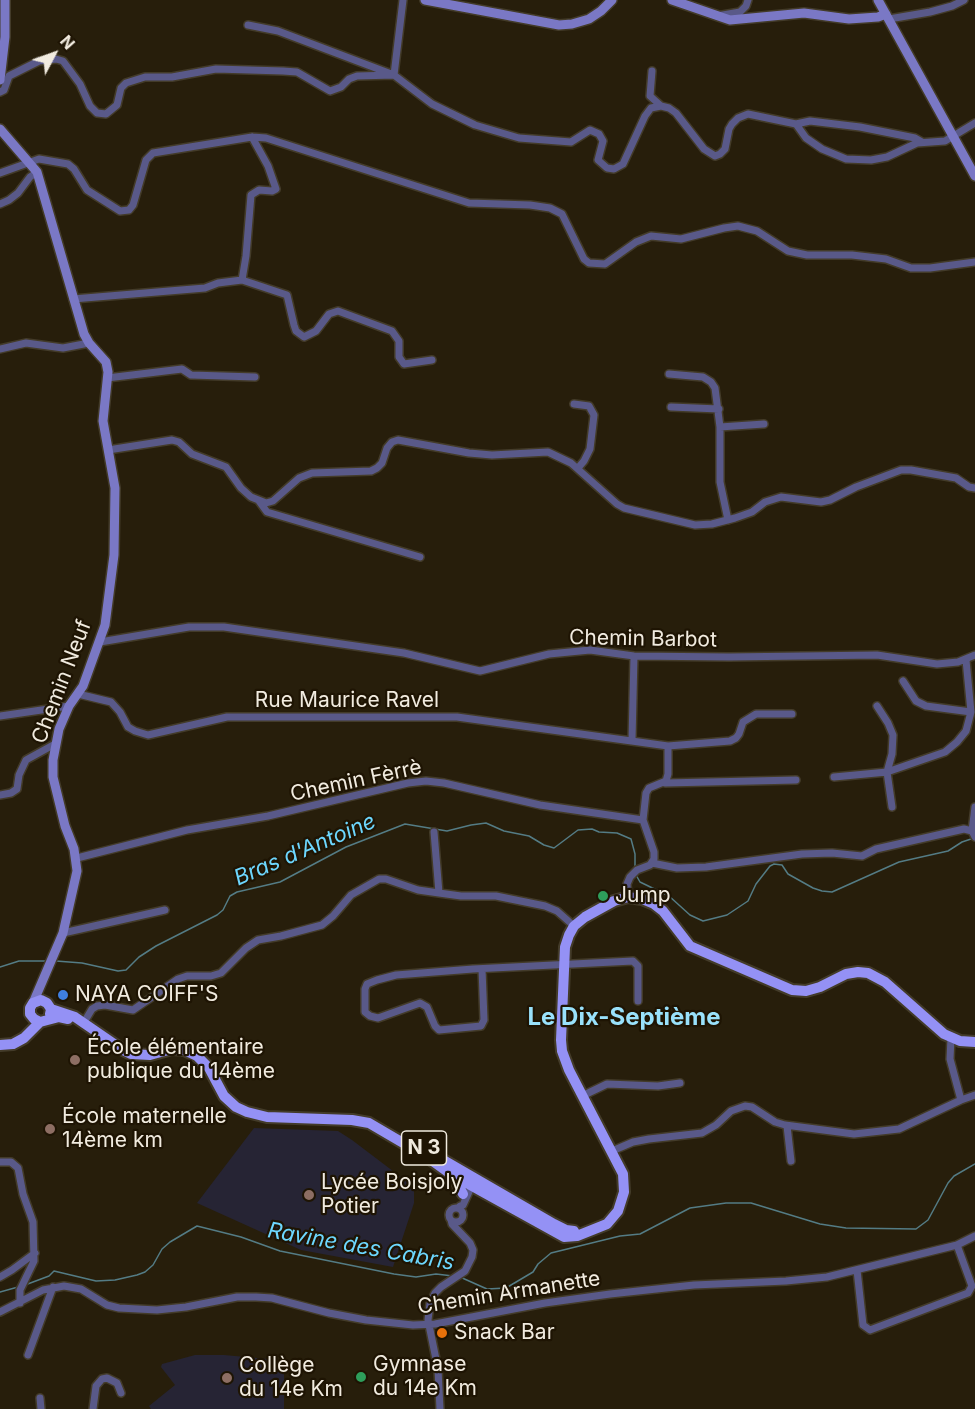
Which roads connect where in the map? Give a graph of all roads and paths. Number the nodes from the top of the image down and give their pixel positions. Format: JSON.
{"nodes":[{"id":1,"x":6,"y":0,"type":"edge"},
{"id":2,"x":403,"y":0,"type":"edge"},
{"id":3,"x":425,"y":0,"type":"edge"},
{"id":4,"x":612,"y":0,"type":"edge"},
{"id":5,"x":672,"y":0,"type":"edge"},
{"id":6,"x":748,"y":0,"type":"edge"},
{"id":7,"x":878,"y":0,"type":"edge"},
{"id":8,"x":964,"y":0,"type":"edge"},
{"id":9,"x":717,"y":16,"type":"junction"},
{"id":10,"x":888,"y":17,"type":"junction"},
{"id":11,"x":248,"y":26,"type":"dead end"},
{"id":12,"x":2,"y":51,"type":"edge"},
{"id":13,"x":652,"y":71,"type":"dead end"},
{"id":14,"x":394,"y":75,"type":"junction"},
{"id":15,"x":0,"y":80,"type":"edge"},
{"id":16,"x":0,"y":92,"type":"edge"},
{"id":17,"x":661,"y":106,"type":"junction"},
{"id":18,"x":975,"y":123,"type":"edge"},
{"id":19,"x":796,"y":124,"type":"junction"},
{"id":20,"x":0,"y":129,"type":"edge"},
{"id":21,"x":252,"y":137,"type":"junction"},
{"id":22,"x":952,"y":137,"type":"junction"},
{"id":23,"x":922,"y":142,"type":"junction"},
{"id":24,"x":30,"y":162,"type":"junction"},
{"id":25,"x":38,"y":172,"type":"junction"},
{"id":26,"x":0,"y":173,"type":"edge"},
{"id":27,"x":975,"y":177,"type":"edge"},
{"id":28,"x":0,"y":204,"type":"edge"},
{"id":29,"x":975,"y":262,"type":"edge"},
{"id":30,"x":242,"y":280,"type":"junction"},
{"id":31,"x":74,"y":299,"type":"junction"},
{"id":32,"x":89,"y":343,"type":"junction"},
{"id":33,"x":0,"y":349,"type":"edge"},
{"id":34,"x":432,"y":360,"type":"dead end"},
{"id":35,"x":669,"y":374,"type":"dead end"},
{"id":36,"x":255,"y":377,"type":"dead end"},
{"id":37,"x":107,"y":378,"type":"junction"},
{"id":38,"x":574,"y":404,"type":"dead end"},
{"id":39,"x":670,"y":407,"type":"dead end"},
{"id":40,"x":719,"y":409,"type":"junction"},
{"id":41,"x":764,"y":424,"type":"dead end"},
{"id":42,"x":720,"y":427,"type":"junction"},
{"id":43,"x":108,"y":450,"type":"junction"},
{"id":44,"x":578,"y":468,"type":"junction"},
{"id":45,"x":975,"y":488,"type":"edge"},
{"id":46,"x":259,"y":501,"type":"junction"},
{"id":47,"x":728,"y":520,"type":"junction"},
{"id":48,"x":420,"y":557,"type":"dead end"},
{"id":49,"x":100,"y":642,"type":"junction"},
{"id":50,"x":975,"y":655,"type":"edge"},
{"id":51,"x":634,"y":656,"type":"junction"},
{"id":52,"x":966,"y":660,"type":"junction"},
{"id":53,"x":903,"y":681,"type":"dead end"},
{"id":54,"x":78,"y":694,"type":"junction"},
{"id":55,"x":69,"y":706,"type":"junction"},
{"id":56,"x":877,"y":706,"type":"dead end"},
{"id":57,"x":971,"y":712,"type":"junction"},
{"id":58,"x":792,"y":714,"type":"dead end"},
{"id":59,"x":0,"y":716,"type":"edge"},
{"id":60,"x":632,"y":740,"type":"junction"},
{"id":61,"x":55,"y":744,"type":"junction"},
{"id":62,"x":668,"y":746,"type":"junction"},
{"id":63,"x":887,"y":772,"type":"junction"},
{"id":64,"x":834,"y":777,"type":"dead end"},
{"id":65,"x":796,"y":780,"type":"dead end"},
{"id":66,"x":665,"y":783,"type":"junction"},
{"id":67,"x":0,"y":795,"type":"edge"},
{"id":68,"x":892,"y":807,"type":"dead end"},
{"id":69,"x":975,"y":807,"type":"edge"},
{"id":70,"x":643,"y":820,"type":"junction"},
{"id":71,"x":434,"y":832,"type":"dead end"},
{"id":72,"x":973,"y":834,"type":"edge"},
{"id":73,"x":76,"y":858,"type":"junction"},
{"id":74,"x":652,"y":863,"type":"junction"},
{"id":75,"x":439,"y":893,"type":"junction"},
{"id":76,"x":628,"y":897,"type":"junction"},
{"id":77,"x":165,"y":910,"type":"dead end"},
{"id":78,"x":574,"y":926,"type":"junction"},
{"id":79,"x":63,"y":933,"type":"junction"},
{"id":80,"x":564,"y":965,"type":"junction"},
{"id":81,"x":482,"y":969,"type":"junction"},
{"id":82,"x":638,"y":1001,"type":"dead end"},
{"id":83,"x":41,"y":1012,"type":"junction"},
{"id":84,"x":82,"y":1023,"type":"junction"},
{"id":85,"x":951,"y":1038,"type":"junction"},
{"id":86,"x":975,"y":1042,"type":"edge"},
{"id":87,"x":4,"y":1045,"type":"edge"},
{"id":88,"x":680,"y":1083,"type":"dead end"},
{"id":89,"x":975,"y":1095,"type":"edge"},
{"id":90,"x":582,"y":1096,"type":"junction"},
{"id":91,"x":961,"y":1100,"type":"junction"},
{"id":92,"x":247,"y":1112,"type":"junction"},
{"id":93,"x":787,"y":1126,"type":"junction"},
{"id":94,"x":612,"y":1151,"type":"junction"},
{"id":95,"x":791,"y":1161,"type":"dead end"},
{"id":96,"x":0,"y":1162,"type":"edge"},
{"id":97,"x":469,"y":1186,"type":"junction"},
{"id":98,"x":498,"y":1197,"type":"junction"},
{"id":99,"x":459,"y":1207,"type":"junction"},
{"id":100,"x":451,"y":1220,"type":"junction"},
{"id":101,"x":460,"y":1221,"type":"junction"},
{"id":102,"x":463,"y":1235,"type":"junction"},
{"id":103,"x":975,"y":1236,"type":"edge"},
{"id":104,"x":957,"y":1245,"type":"junction"},
{"id":105,"x":35,"y":1253,"type":"junction"},
{"id":106,"x":857,"y":1270,"type":"junction"},
{"id":107,"x":0,"y":1276,"type":"edge"},
{"id":108,"x":53,"y":1287,"type":"junction"},
{"id":109,"x":20,"y":1303,"type":"junction"},
{"id":110,"x":0,"y":1312,"type":"edge"},
{"id":111,"x":429,"y":1324,"type":"junction"},
{"id":112,"x":28,"y":1355,"type":"dead end"},
{"id":113,"x":121,"y":1393,"type":"dead end"},
{"id":114,"x":40,"y":1398,"type":"dead end"},
{"id":115,"x":41,"y":1409,"type":"edge"},
{"id":116,"x":93,"y":1409,"type":"edge"},
{"id":117,"x":440,"y":1409,"type":"edge"}],
"edges":[{"from":1,"to":12,"type":"main road"},
{"from":2,"to":14,"type":"street"},
{"from":3,"to":4,"type":"main road"},
{"from":5,"to":9,"type":"main road"},
{"from":6,"to":9,"type":"street"},
{"from":7,"to":10,"type":"main road"},
{"from":8,"to":10,"type":"street"},
{"from":9,"to":10,"type":"main road"},
{"from":10,"to":22,"type":"main road"},
{"from":11,"to":14,"type":"street"},
{"from":12,"to":15,"type":"main road"},
{"from":13,"to":17,"type":"street"},
{"from":14,"to":16,"type":"street"},
{"from":14,"to":17,"type":"street"},
{"from":17,"to":19,"type":"street"},
{"from":18,"to":22,"type":"street"},
{"from":19,"to":23,"type":"street"},
{"from":19,"to":23,"type":"street"},
{"from":20,"to":24,"type":"main road","name":"Chemin Neuf"},
{"from":21,"to":24,"type":"street"},
{"from":21,"to":29,"type":"street"},
{"from":21,"to":30,"type":"street"},
{"from":22,"to":23,"type":"street"},
{"from":22,"to":27,"type":"main road"},
{"from":24,"to":25,"type":"main road","name":"Chemin Neuf"},
{"from":24,"to":26,"type":"street"},
{"from":25,"to":28,"type":"street"},
{"from":25,"to":31,"type":"main road","name":"Chemin Neuf"},
{"from":30,"to":31,"type":"street"},
{"from":30,"to":34,"type":"street"},
{"from":31,"to":32,"type":"main road","name":"Chemin Neuf"},
{"from":32,"to":33,"type":"street"},
{"from":32,"to":37,"type":"main road","name":"Chemin Neuf"},
{"from":35,"to":40,"type":"street"},
{"from":36,"to":37,"type":"street"},
{"from":37,"to":43,"type":"main road","name":"Chemin Neuf"},
{"from":38,"to":44,"type":"street"},
{"from":39,"to":40,"type":"street"},
{"from":40,"to":42,"type":"street"},
{"from":41,"to":42,"type":"street"},
{"from":42,"to":47,"type":"street"},
{"from":43,"to":46,"type":"street"},
{"from":43,"to":49,"type":"main road","name":"Chemin Neuf"},
{"from":44,"to":46,"type":"street"},
{"from":44,"to":47,"type":"street"},
{"from":45,"to":47,"type":"street"},
{"from":46,"to":48,"type":"street"},
{"from":49,"to":51,"type":"street","name":"Chemin Barbot"},
{"from":49,"to":54,"type":"main road","name":"Chemin Neuf"},
{"from":50,"to":52,"type":"street","name":"Chemin Barbot"},
{"from":51,"to":52,"type":"street","name":"Chemin Barbot"},
{"from":51,"to":60,"type":"street"},
{"from":52,"to":57,"type":"street"},
{"from":53,"to":57,"type":"street"},
{"from":54,"to":55,"type":"main road","name":"Chemin Neuf"},
{"from":54,"to":60,"type":"street","name":"Rue Maurice Ravel"},
{"from":55,"to":59,"type":"street"},
{"from":55,"to":61,"type":"main road","name":"Chemin Neuf"},
{"from":56,"to":63,"type":"street"},
{"from":57,"to":63,"type":"street"},
{"from":58,"to":62,"type":"street","name":"Rue Maurice Ravel"},
{"from":60,"to":62,"type":"street","name":"Rue Maurice Ravel"},
{"from":61,"to":67,"type":"street"},
{"from":61,"to":73,"type":"main road","name":"Chemin Neuf"},
{"from":62,"to":66,"type":"street"},
{"from":63,"to":64,"type":"street"},
{"from":63,"to":68,"type":"street"},
{"from":65,"to":66,"type":"street"},
{"from":66,"to":70,"type":"street"},
{"from":69,"to":72,"type":"street"},
{"from":70,"to":73,"type":"street","name":"Chemin Fèrrè"},
{"from":70,"to":74,"type":"street"},
{"from":71,"to":75,"type":"street"},
{"from":72,"to":74,"type":"street"},
{"from":73,"to":79,"type":"main road","name":"Chemin Neuf"},
{"from":74,"to":76,"type":"street"},
{"from":75,"to":78,"type":"street"},
{"from":75,"to":84,"type":"street"},
{"from":76,"to":78,"type":"main road"},
{"from":76,"to":85,"type":"main road"},
{"from":77,"to":79,"type":"street"},
{"from":78,"to":80,"type":"main road","number":"N 3"},
{"from":79,"to":83,"type":"main road","name":"Chemin Neuf"},
{"from":80,"to":81,"type":"street"},
{"from":80,"to":82,"type":"street"},
{"from":80,"to":90,"type":"main road","number":"N 3"},
{"from":81,"to":81,"type":"street"},
{"from":83,"to":84,"type":"main road","number":"N 3"},
{"from":83,"to":87,"type":"main road"},
{"from":84,"to":92,"type":"main road","number":"N 3"},
{"from":85,"to":86,"type":"main road"},
{"from":85,"to":91,"type":"street"},
{"from":88,"to":90,"type":"street"},
{"from":89,"to":91,"type":"street"},
{"from":90,"to":94,"type":"main road","number":"N 3"},
{"from":91,"to":93,"type":"street"},
{"from":92,"to":97,"type":"main road","number":"N 3"},
{"from":92,"to":97,"type":"main road","number":"N 3"},
{"from":93,"to":94,"type":"street"},
{"from":93,"to":95,"type":"street"},
{"from":94,"to":98,"type":"main road","number":"N 3"},
{"from":96,"to":105,"type":"street"},
{"from":97,"to":98,"type":"main road","number":"N 3"},
{"from":97,"to":98,"type":"main road"},
{"from":97,"to":99,"type":"street"},
{"from":99,"to":100,"type":"street"},
{"from":99,"to":101,"type":"street"},
{"from":100,"to":101,"type":"street"},
{"from":100,"to":102,"type":"street"},
{"from":101,"to":102,"type":"street"},
{"from":102,"to":111,"type":"street"},
{"from":103,"to":104,"type":"street","name":"Chemin Armanette"},
{"from":104,"to":106,"type":"street","name":"Chemin Armanette"},
{"from":104,"to":106,"type":"street"},
{"from":105,"to":107,"type":"street"},
{"from":105,"to":109,"type":"street"},
{"from":106,"to":111,"type":"street","name":"Chemin Armanette"},
{"from":108,"to":109,"type":"street"},
{"from":108,"to":111,"type":"street","name":"Chemin Armanette"},
{"from":108,"to":112,"type":"street"},
{"from":109,"to":110,"type":"street"},
{"from":111,"to":117,"type":"street"},
{"from":113,"to":116,"type":"street"},
{"from":114,"to":115,"type":"street"}]}
